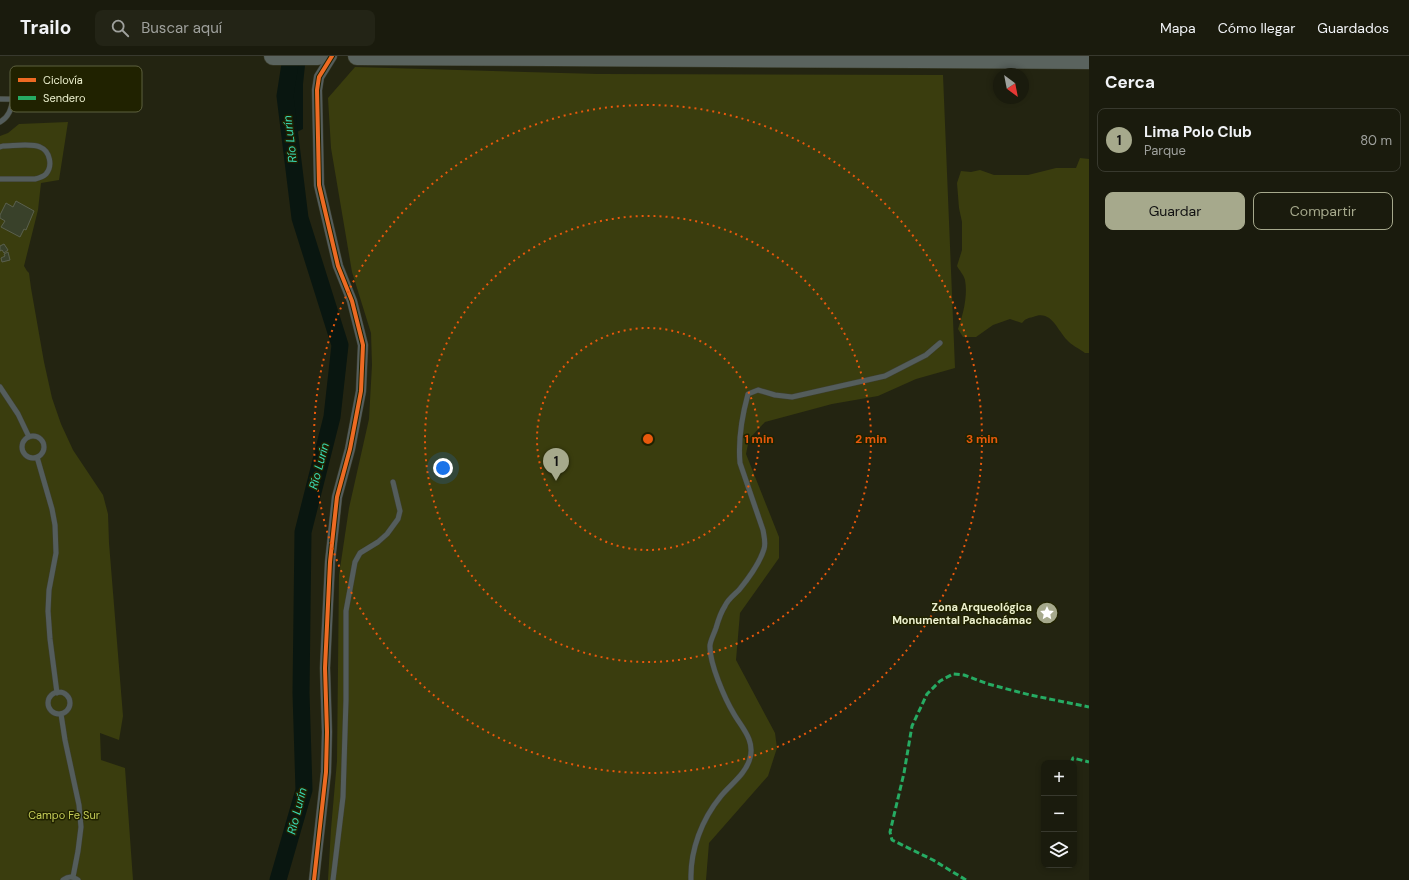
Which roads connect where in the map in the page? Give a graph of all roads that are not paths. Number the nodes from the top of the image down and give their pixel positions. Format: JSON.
{"nodes":[{"id":1,"x":274,"y":56,"type":"edge"},
{"id":2,"x":280,"y":56,"type":"edge"},
{"id":3,"x":317,"y":56,"type":"edge"},
{"id":4,"x":332,"y":56,"type":"edge"},
{"id":5,"x":357,"y":56,"type":"edge"},
{"id":6,"x":1089,"y":60,"type":"edge"},
{"id":7,"x":0,"y":99,"type":"edge"},
{"id":8,"x":10,"y":100,"type":"edge"},
{"id":9,"x":10,"y":112,"type":"edge"},
{"id":10,"x":0,"y":122,"type":"edge"},
{"id":11,"x":0,"y":147,"type":"edge"},
{"id":12,"x":0,"y":179,"type":"edge"},
{"id":13,"x":940,"y":344,"type":"dead end"},
{"id":14,"x":0,"y":387,"type":"edge"},
{"id":15,"x":29,"y":437,"type":"junction"},
{"id":16,"x":37,"y":457,"type":"junction"},
{"id":17,"x":393,"y":482,"type":"dead end"},
{"id":18,"x":58,"y":693,"type":"junction"},
{"id":19,"x":61,"y":714,"type":"junction"},
{"id":20,"x":76,"y":878,"type":"edge"},
{"id":21,"x":63,"y":880,"type":"edge"},
{"id":22,"x":314,"y":880,"type":"edge"},
{"id":23,"x":333,"y":880,"type":"edge"},
{"id":24,"x":691,"y":880,"type":"edge"}],
"edges":[{"from":1,"to":2,"type":"highway"},
{"from":2,"to":3,"type":"highway"},
{"from":4,"to":22,"type":"street"},
{"from":5,"to":6,"type":"highway"},
{"from":7,"to":8,"type":"lane"},
{"from":9,"to":10,"type":"lane"},
{"from":11,"to":12,"type":"lane"},
{"from":13,"to":24,"type":"lane"},
{"from":14,"to":15,"type":"lane"},
{"from":15,"to":16,"type":"lane"},
{"from":15,"to":16,"type":"lane"},
{"from":16,"to":18,"type":"lane"},
{"from":17,"to":23,"type":"lane"},
{"from":18,"to":19,"type":"lane"},
{"from":18,"to":19,"type":"lane"},
{"from":19,"to":20,"type":"lane"},
{"from":20,"to":21,"type":"lane"}]}
